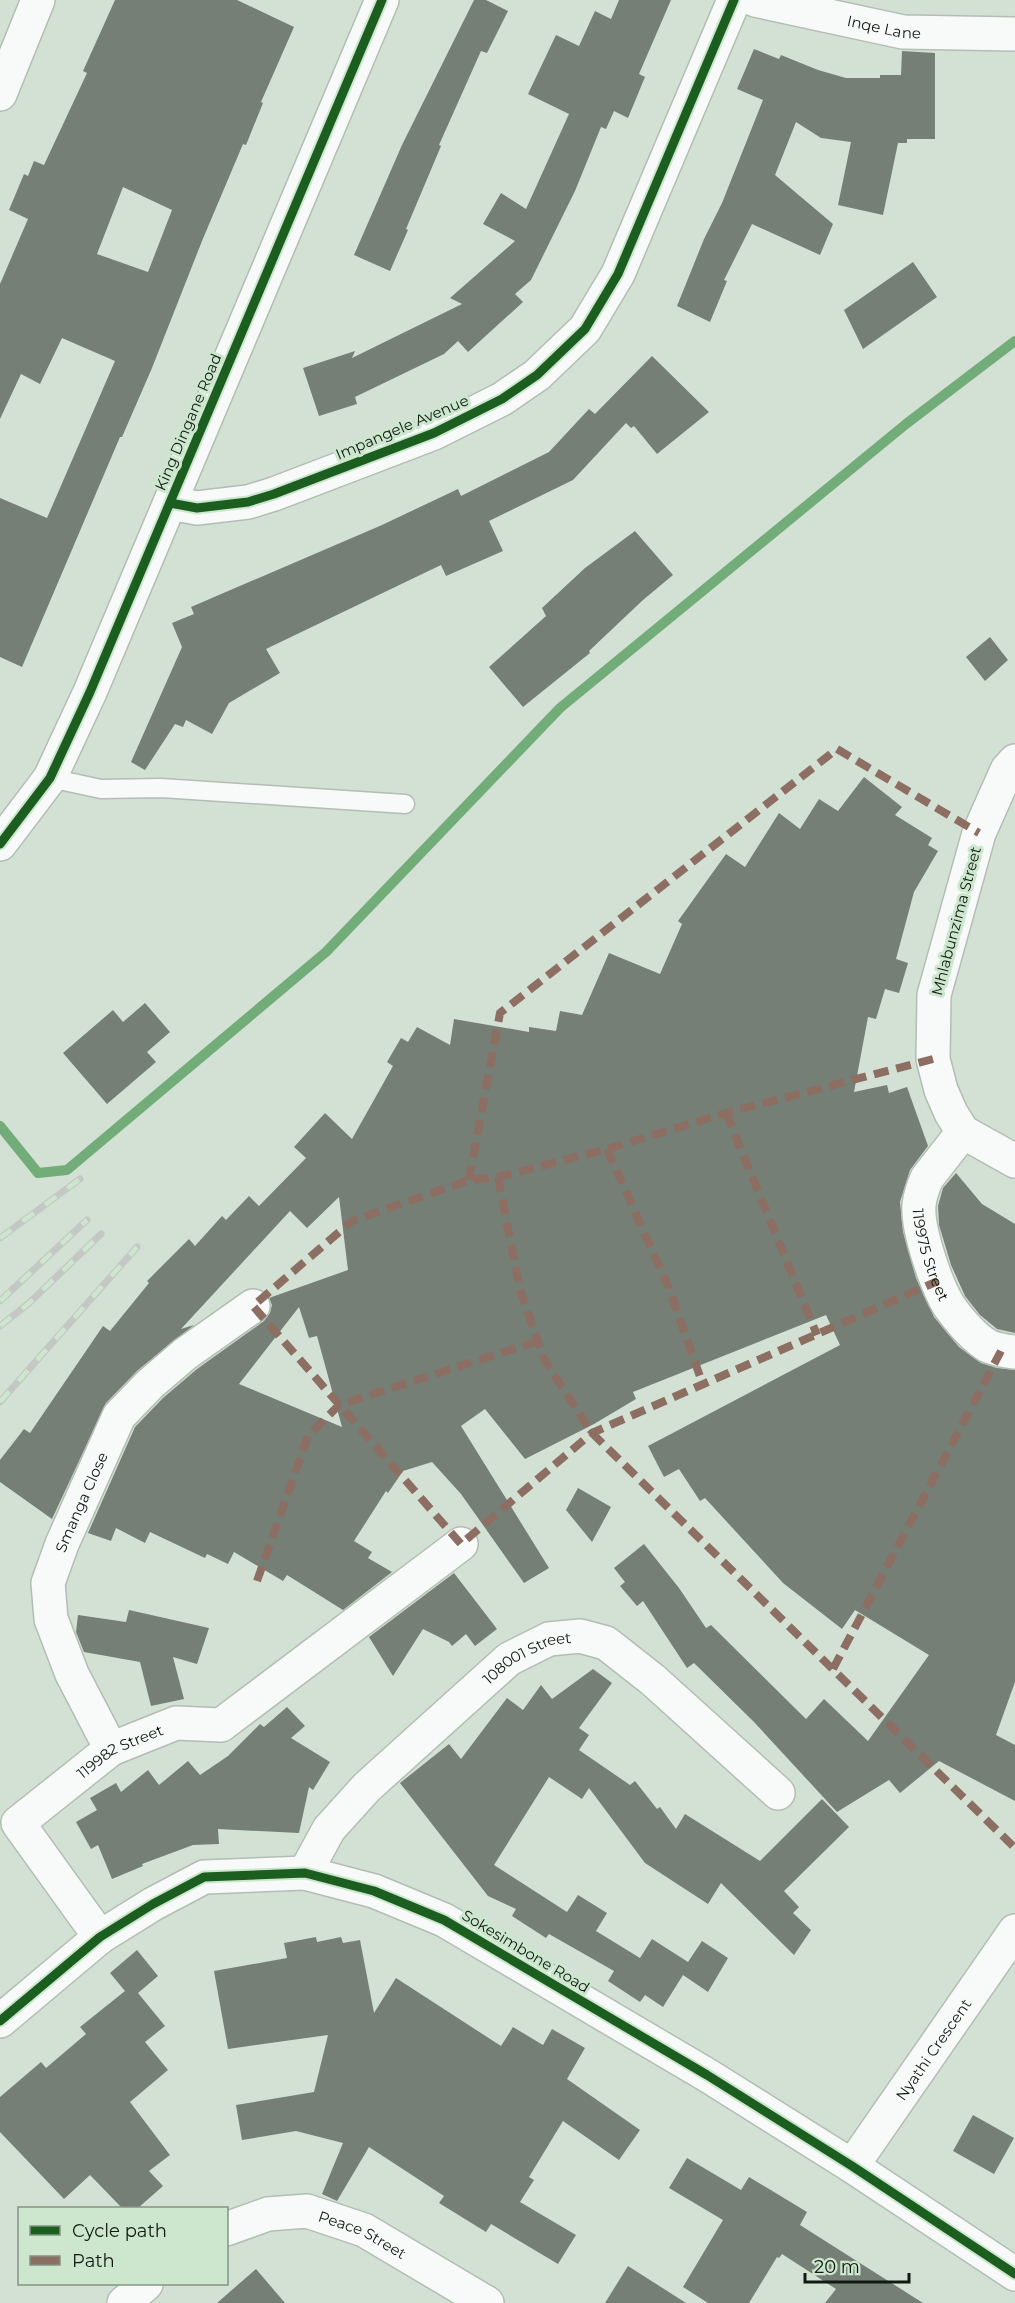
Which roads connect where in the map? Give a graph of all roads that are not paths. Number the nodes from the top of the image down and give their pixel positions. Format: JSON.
{"nodes":[{"id":1,"x":38,"y":0,"type":"edge"},
{"id":2,"x":382,"y":0,"type":"edge"},
{"id":3,"x":734,"y":0,"type":"edge"},
{"id":4,"x":755,"y":0,"type":"edge"},
{"id":5,"x":1015,"y":34,"type":"edge"},
{"id":6,"x":0,"y":94,"type":"edge"},
{"id":7,"x":170,"y":503,"type":"junction"},
{"id":8,"x":1015,"y":760,"type":"edge"},
{"id":9,"x":50,"y":778,"type":"junction"},
{"id":10,"x":405,"y":804,"type":"dead end"},
{"id":11,"x":0,"y":844,"type":"edge"},
{"id":12,"x":963,"y":1132,"type":"junction"},
{"id":13,"x":1015,"y":1161,"type":"edge"},
{"id":14,"x":253,"y":1306,"type":"dead end"},
{"id":15,"x":1015,"y":1352,"type":"edge"},
{"id":16,"x":461,"y":1545,"type":"dead end"},
{"id":17,"x":111,"y":1749,"type":"junction"},
{"id":18,"x":778,"y":1793,"type":"dead end"},
{"id":19,"x":305,"y":1873,"type":"junction"},
{"id":20,"x":1015,"y":1931,"type":"edge"},
{"id":21,"x":100,"y":1937,"type":"junction"},
{"id":22,"x":0,"y":2021,"type":"edge"},
{"id":23,"x":852,"y":2166,"type":"junction"},
{"id":24,"x":228,"y":2228,"type":"edge"},
{"id":25,"x":1015,"y":2274,"type":"edge"},
{"id":26,"x":144,"y":2285,"type":"edge"},
{"id":27,"x":124,"y":2303,"type":"edge"},
{"id":28,"x":487,"y":2303,"type":"edge"}],
"edges":[{"from":1,"to":6,"type":"street"},
{"from":2,"to":7,"type":"street","name":"King Dingane Road"},
{"from":3,"to":7,"type":"street","name":"Impangele Avenue"},
{"from":4,"to":5,"type":"street","name":"Inqe Lane"},
{"from":7,"to":9,"type":"street","name":"King Dingane Road"},
{"from":8,"to":12,"type":"street","name":"Mhlabunzima Street"},
{"from":9,"to":10,"type":"lane"},
{"from":9,"to":11,"type":"street","name":"King Dingane Road"},
{"from":12,"to":13,"type":"street"},
{"from":12,"to":15,"type":"street","name":"119975 Street"},
{"from":14,"to":17,"type":"street","name":"Smanga Close"},
{"from":16,"to":17,"type":"street","name":"119982 Street"},
{"from":17,"to":21,"type":"street","name":"119982 Street"},
{"from":18,"to":19,"type":"street","name":"108001 Street"},
{"from":19,"to":21,"type":"street","name":"Sokesimbone Road"},
{"from":19,"to":23,"type":"street","name":"Sokesimbone Road"},
{"from":20,"to":23,"type":"street","name":"Nyathi Crescent"},
{"from":21,"to":22,"type":"street","name":"Sokesimbone Road"},
{"from":23,"to":25,"type":"street","name":"Sokesimbone Road"},
{"from":24,"to":28,"type":"street","name":"Peace Street"},
{"from":26,"to":27,"type":"street"}]}
